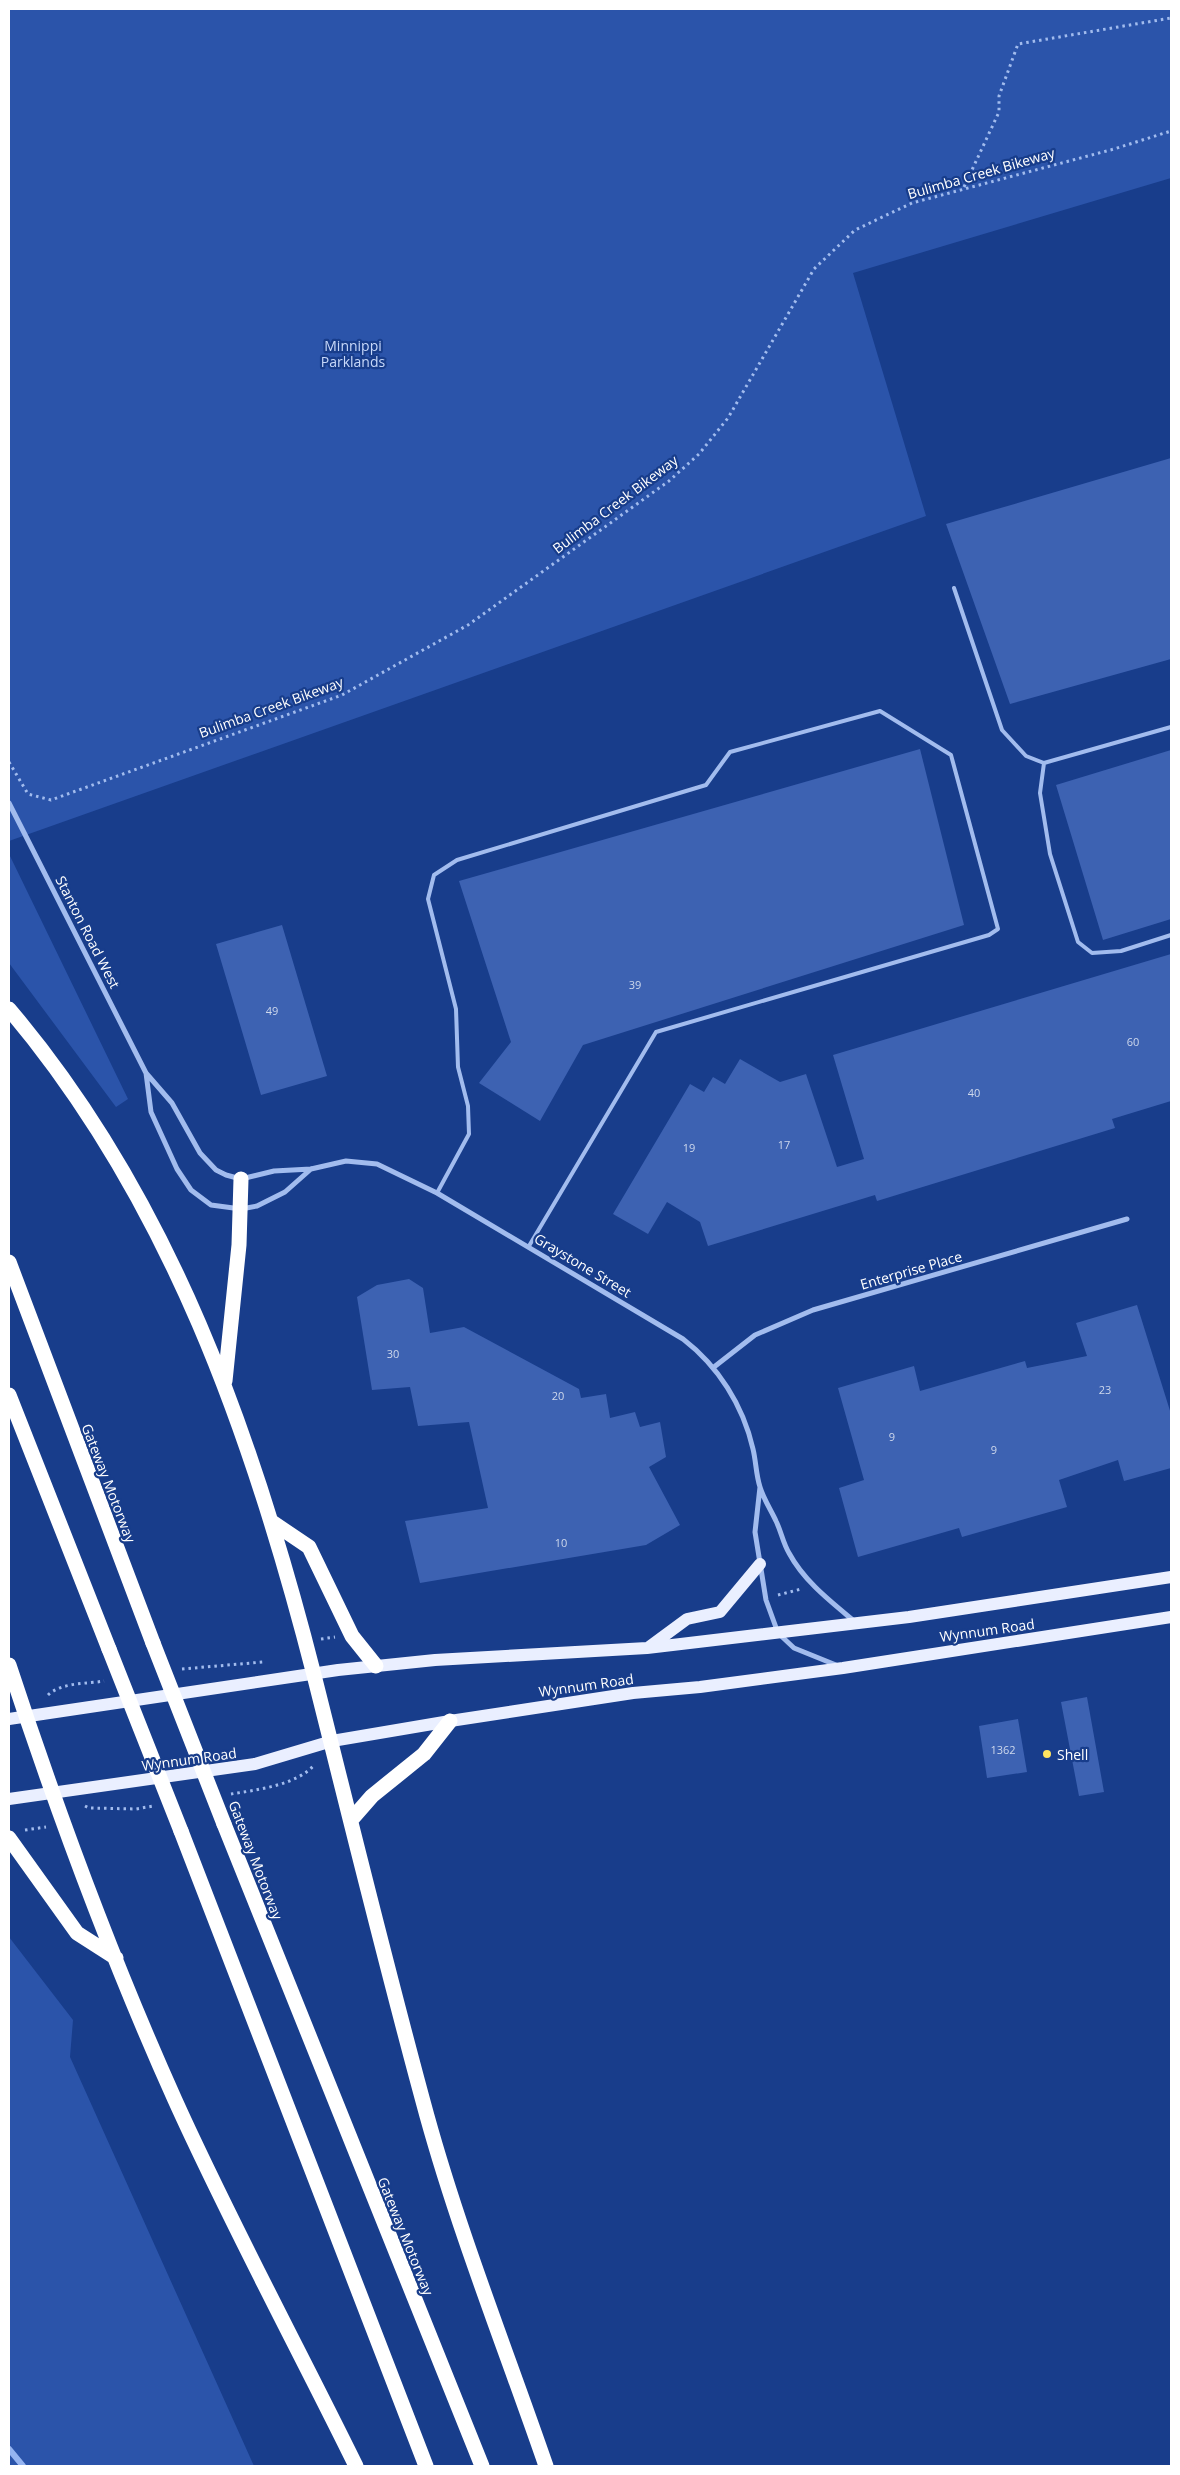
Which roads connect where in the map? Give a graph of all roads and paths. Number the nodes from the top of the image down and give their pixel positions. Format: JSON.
{"nodes":[{"id":1,"x":1171,"y":18,"type":"edge"},
{"id":2,"x":1171,"y":131,"type":"edge"},
{"id":3,"x":963,"y":188,"type":"junction"},
{"id":4,"x":954,"y":588,"type":"dead end"},
{"id":5,"x":1171,"y":727,"type":"edge"},
{"id":6,"x":9,"y":762,"type":"edge"},
{"id":7,"x":1044,"y":763,"type":"junction"},
{"id":8,"x":9,"y":803,"type":"edge"},
{"id":9,"x":1171,"y":935,"type":"edge"},
{"id":10,"x":9,"y":1009,"type":"edge"},
{"id":11,"x":146,"y":1073,"type":"junction"},
{"id":12,"x":311,"y":1169,"type":"junction"},
{"id":13,"x":241,"y":1179,"type":"junction"},
{"id":14,"x":437,"y":1193,"type":"junction"},
{"id":15,"x":240,"y":1210,"type":"junction"},
{"id":16,"x":1127,"y":1219,"type":"dead end"},
{"id":17,"x":529,"y":1246,"type":"junction"},
{"id":18,"x":9,"y":1262,"type":"edge"},
{"id":19,"x":714,"y":1367,"type":"junction"},
{"id":20,"x":225,"y":1382,"type":"junction"},
{"id":21,"x":9,"y":1395,"type":"edge"},
{"id":22,"x":760,"y":1487,"type":"junction"},
{"id":23,"x":272,"y":1522,"type":"junction"},
{"id":24,"x":760,"y":1564,"type":"junction"},
{"id":25,"x":1171,"y":1577,"type":"edge"},
{"id":26,"x":801,"y":1589,"type":"dead end"},
{"id":27,"x":777,"y":1596,"type":"dead end"},
{"id":28,"x":1171,"y":1617,"type":"edge"},
{"id":29,"x":857,"y":1623,"type":"junction"},
{"id":30,"x":778,"y":1633,"type":"junction"},
{"id":31,"x":335,"y":1637,"type":"dead end"},
{"id":32,"x":318,"y":1639,"type":"dead end"},
{"id":33,"x":647,"y":1648,"type":"junction"},
{"id":34,"x":9,"y":1665,"type":"edge"},
{"id":35,"x":376,"y":1666,"type":"junction"},
{"id":36,"x":843,"y":1668,"type":"junction"},
{"id":37,"x":313,"y":1673,"type":"junction"},
{"id":38,"x":26,"y":1716,"type":"junction"},
{"id":39,"x":9,"y":1718,"type":"edge"},
{"id":40,"x":450,"y":1721,"type":"junction"},
{"id":41,"x":332,"y":1741,"type":"junction"},
{"id":42,"x":54,"y":1794,"type":"junction"},
{"id":43,"x":9,"y":1799,"type":"edge"},
{"id":44,"x":351,"y":1820,"type":"junction"},
{"id":45,"x":47,"y":1827,"type":"dead end"},
{"id":46,"x":14,"y":1834,"type":"edge"},
{"id":47,"x":116,"y":1958,"type":"junction"},
{"id":48,"x":356,"y":2466,"type":"edge"},
{"id":49,"x":426,"y":2466,"type":"edge"},
{"id":50,"x":482,"y":2466,"type":"edge"},
{"id":51,"x":546,"y":2466,"type":"edge"}],
"edges":[{"from":1,"to":3,"type":"path"},
{"from":2,"to":3,"type":"path","name":"Bulimba Creek Bikeway"},
{"from":3,"to":6,"type":"path","name":"Bulimba Creek Bikeway"},
{"from":4,"to":7,"type":"lane"},
{"from":5,"to":7,"type":"lane"},
{"from":7,"to":9,"type":"lane"},
{"from":8,"to":11,"type":"street","name":"Stanton Road West"},
{"from":10,"to":20,"type":"highway"},
{"from":11,"to":13,"type":"street","name":"Stanton Road West"},
{"from":11,"to":15,"type":"street","name":"Stanton Road West"},
{"from":12,"to":13,"type":"street","name":"Graystone Street"},
{"from":12,"to":14,"type":"street","name":"Graystone Street"},
{"from":12,"to":15,"type":"street","name":"Graystone Street"},
{"from":13,"to":15,"type":"highway"},
{"from":14,"to":17,"type":"street","name":"Graystone Street"},
{"from":14,"to":17,"type":"lane"},
{"from":15,"to":20,"type":"highway"},
{"from":16,"to":19,"type":"street","name":"Enterprise Place"},
{"from":17,"to":19,"type":"street","name":"Graystone Street"},
{"from":18,"to":50,"type":"highway","name":"Gateway Motorway","bridge":true},
{"from":19,"to":22,"type":"street","name":"Graystone Street"},
{"from":20,"to":23,"type":"highway"},
{"from":21,"to":49,"type":"highway","bridge":true},
{"from":22,"to":24,"type":"street","name":"Graystone Street"},
{"from":22,"to":29,"type":"street","name":"Graystone Street"},
{"from":23,"to":35,"type":"highway"},
{"from":23,"to":37,"type":"highway"},
{"from":24,"to":30,"type":"street","name":"Graystone Street"},
{"from":24,"to":33,"type":"main road"},
{"from":25,"to":29,"type":"main road","name":"Wynnum Road"},
{"from":26,"to":27,"type":"path"},
{"from":28,"to":36,"type":"main road","name":"Wynnum Road"},
{"from":29,"to":30,"type":"main road","name":"Wynnum Road"},
{"from":30,"to":33,"type":"main road","name":"Wynnum Road"},
{"from":30,"to":36,"type":"street","name":"Graystone Street"},
{"from":31,"to":32,"type":"path"},
{"from":33,"to":35,"type":"main road","name":"Wynnum Road"},
{"from":34,"to":38,"type":"highway"},
{"from":35,"to":37,"type":"main road","name":"Wynnum Road"},
{"from":36,"to":40,"type":"main road","name":"Wynnum Road"},
{"from":37,"to":38,"type":"main road","name":"Wynnum Road"},
{"from":37,"to":41,"type":"highway"},
{"from":38,"to":39,"type":"main road","name":"Wynnum Road"},
{"from":38,"to":42,"type":"highway"},
{"from":40,"to":41,"type":"main road","name":"Wynnum Road"},
{"from":40,"to":44,"type":"highway"},
{"from":41,"to":42,"type":"main road","name":"Wynnum Road"},
{"from":41,"to":44,"type":"highway"},
{"from":42,"to":43,"type":"main road","name":"Wynnum Road"},
{"from":42,"to":47,"type":"highway"},
{"from":44,"to":51,"type":"highway"},
{"from":45,"to":46,"type":"path"},
{"from":46,"to":47,"type":"highway"},
{"from":47,"to":48,"type":"highway"}]}
